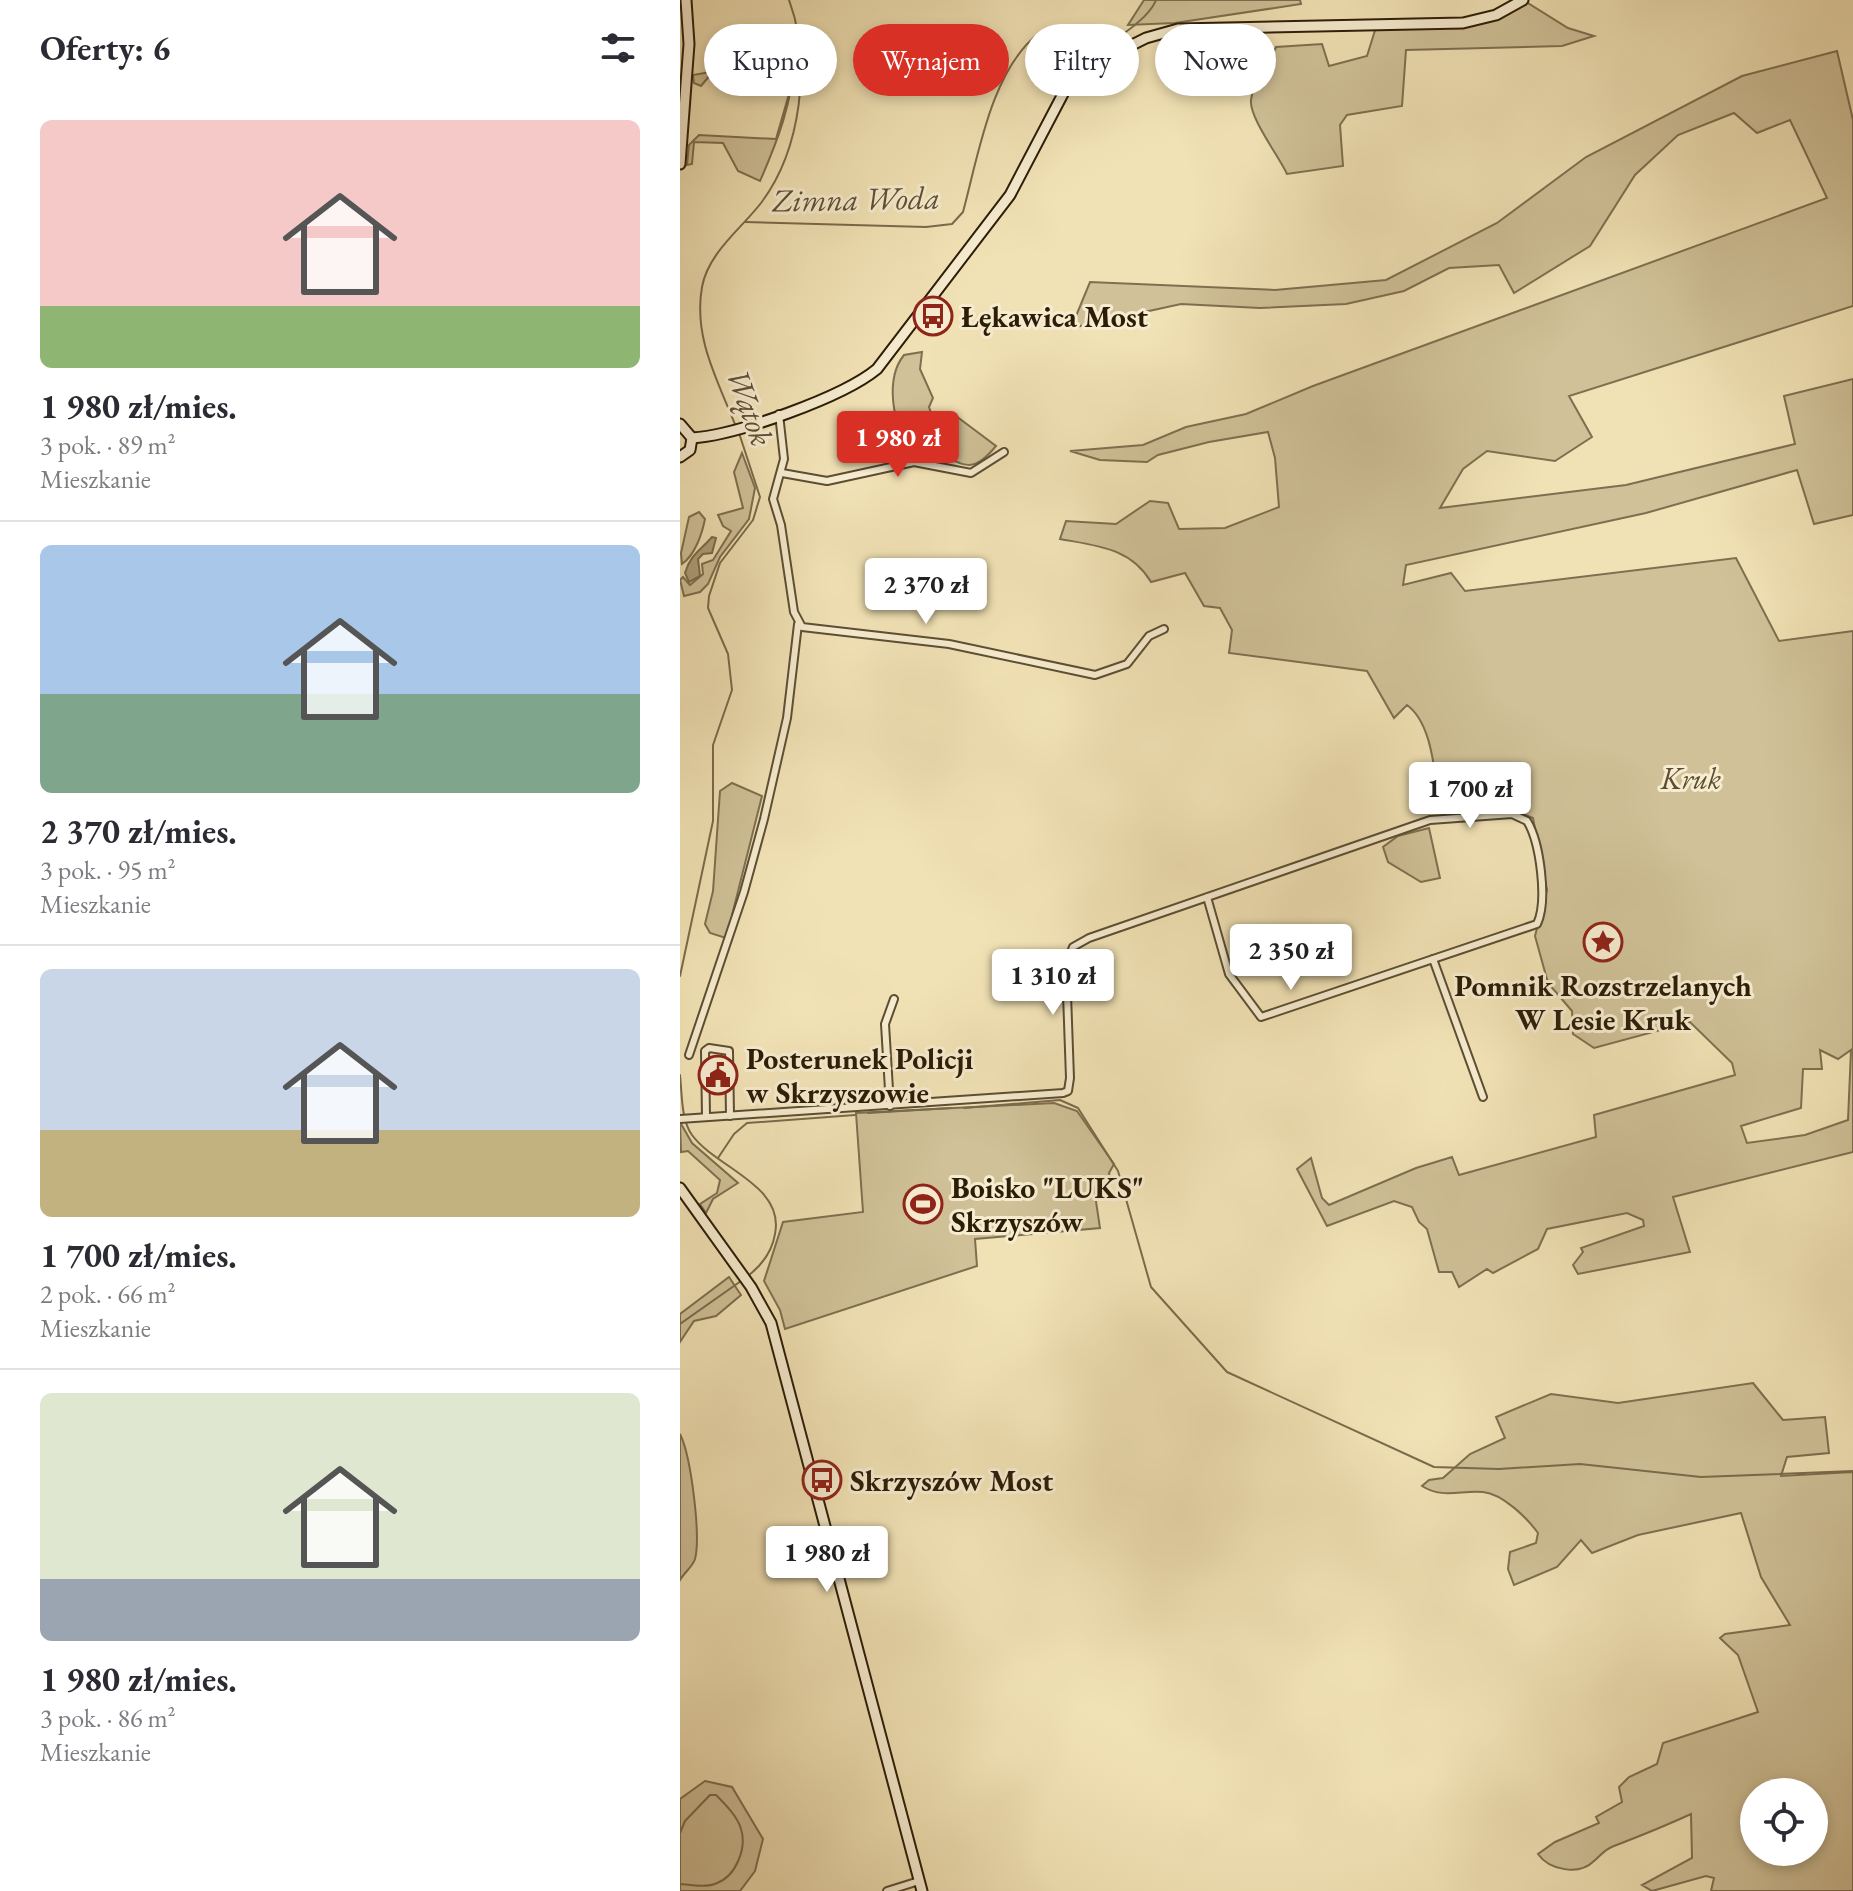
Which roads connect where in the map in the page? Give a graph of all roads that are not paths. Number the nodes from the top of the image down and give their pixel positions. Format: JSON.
{"nodes":[{"id":1,"x":686,"y":0,"type":"edge"},
{"id":2,"x":1523,"y":0,"type":"edge"},
{"id":3,"x":680,"y":164,"type":"edge"},
{"id":4,"x":779,"y":414,"type":"junction"},
{"id":5,"x":680,"y":424,"type":"edge"},
{"id":6,"x":692,"y":438,"type":"junction"},
{"id":7,"x":1004,"y":452,"type":"dead end"},
{"id":8,"x":680,"y":457,"type":"edge"},
{"id":9,"x":782,"y":473,"type":"junction"},
{"id":10,"x":798,"y":624,"type":"junction"},
{"id":11,"x":1164,"y":629,"type":"dead end"},
{"id":12,"x":1207,"y":897,"type":"junction"},
{"id":13,"x":1433,"y":959,"type":"junction"},
{"id":14,"x":894,"y":999,"type":"dead end"},
{"id":15,"x":689,"y":1055,"type":"dead end"},
{"id":16,"x":1483,"y":1097,"type":"dead end"},
{"id":17,"x":890,"y":1106,"type":"junction"},
{"id":18,"x":730,"y":1116,"type":"junction"},
{"id":19,"x":706,"y":1117,"type":"junction"},
{"id":20,"x":680,"y":1119,"type":"edge"},
{"id":21,"x":680,"y":1188,"type":"edge"},
{"id":22,"x":921,"y":1886,"type":"edge"},
{"id":23,"x":887,"y":1891,"type":"edge"}],
"edges":[{"from":1,"to":3,"type":"street"},
{"from":2,"to":4,"type":"street"},
{"from":4,"to":6,"type":"street"},
{"from":4,"to":9,"type":"street"},
{"from":5,"to":6,"type":"street"},
{"from":6,"to":8,"type":"street"},
{"from":7,"to":9,"type":"street"},
{"from":9,"to":10,"type":"street"},
{"from":10,"to":11,"type":"street"},
{"from":10,"to":15,"type":"street"},
{"from":12,"to":13,"type":"street"},
{"from":12,"to":13,"type":"street"},
{"from":12,"to":17,"type":"street"},
{"from":13,"to":16,"type":"street"},
{"from":14,"to":17,"type":"street"},
{"from":17,"to":18,"type":"street"},
{"from":18,"to":19,"type":"street"},
{"from":18,"to":19,"type":"street"},
{"from":19,"to":20,"type":"street"},
{"from":21,"to":22,"type":"street"},
{"from":22,"to":23,"type":"street"}]}
